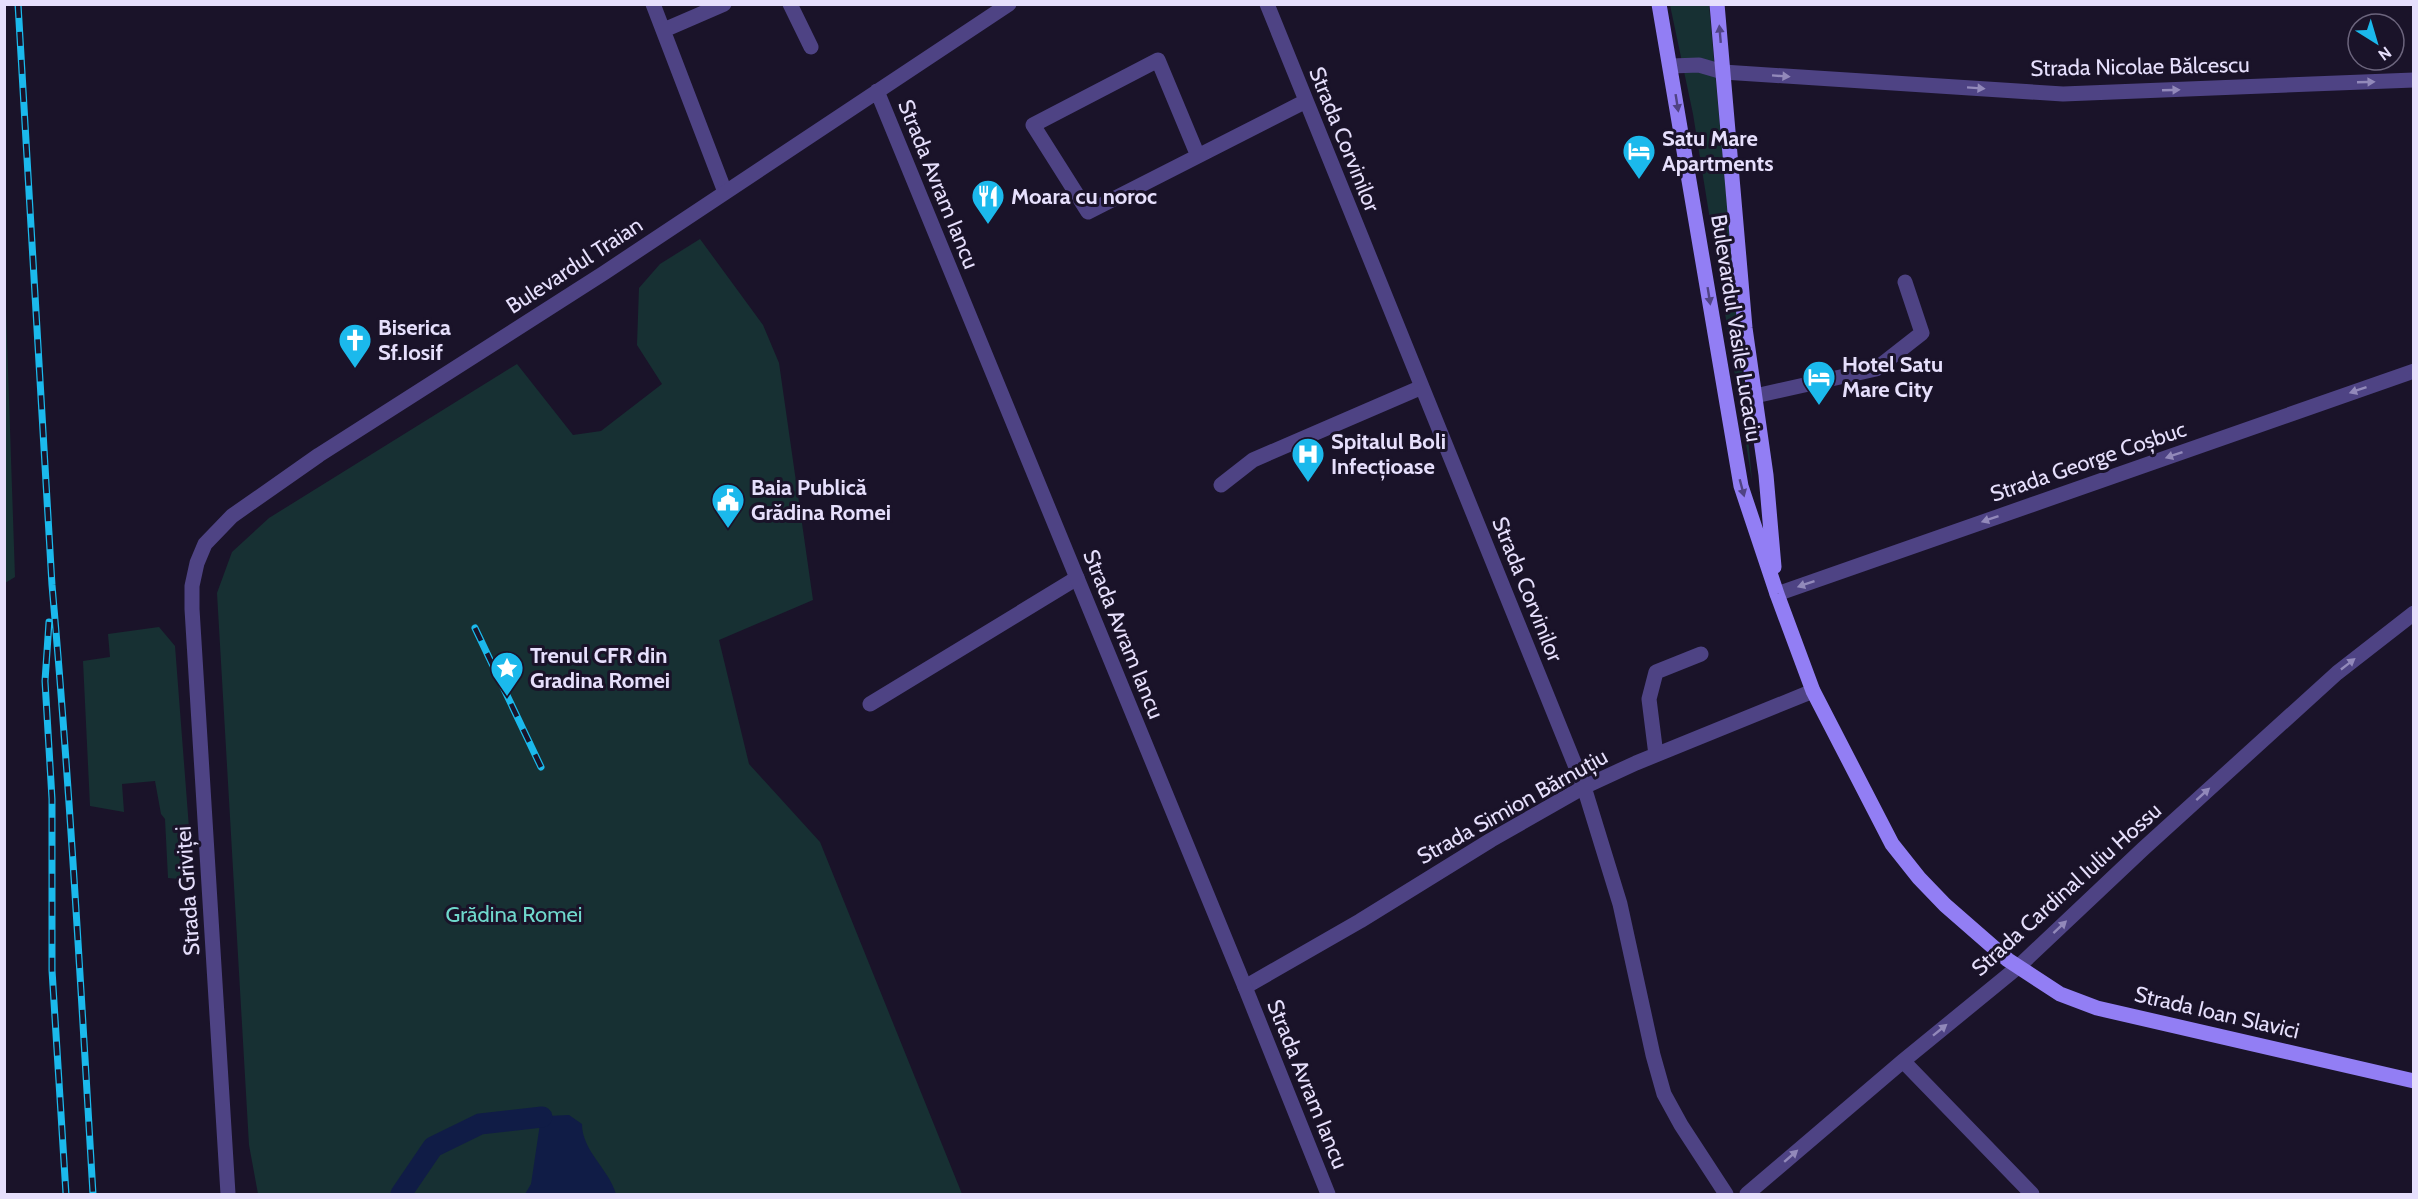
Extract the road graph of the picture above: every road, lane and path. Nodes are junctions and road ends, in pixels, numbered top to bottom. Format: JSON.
{"nodes":[{"id":1,"x":653,"y":4,"type":"edge"},
{"id":2,"x":724,"y":4,"type":"edge"},
{"id":3,"x":790,"y":4,"type":"edge"},
{"id":4,"x":1009,"y":4,"type":"edge"},
{"id":5,"x":1267,"y":4,"type":"edge"},
{"id":6,"x":1659,"y":4,"type":"edge"},
{"id":7,"x":1717,"y":4,"type":"edge"},
{"id":8,"x":664,"y":30,"type":"junction"},
{"id":9,"x":811,"y":47,"type":"dead end"},
{"id":10,"x":1671,"y":66,"type":"junction"},
{"id":11,"x":1723,"y":72,"type":"junction"},
{"id":12,"x":2414,"y":80,"type":"edge"},
{"id":13,"x":877,"y":91,"type":"junction"},
{"id":14,"x":1306,"y":101,"type":"junction"},
{"id":15,"x":1198,"y":156,"type":"junction"},
{"id":16,"x":725,"y":192,"type":"junction"},
{"id":17,"x":1905,"y":282,"type":"dead end"},
{"id":18,"x":2414,"y":371,"type":"edge"},
{"id":19,"x":1422,"y":387,"type":"junction"},
{"id":20,"x":1755,"y":396,"type":"junction"},
{"id":21,"x":1221,"y":485,"type":"dead end"},
{"id":22,"x":1077,"y":578,"type":"junction"},
{"id":23,"x":192,"y":586,"type":"joint"},
{"id":24,"x":1777,"y":594,"type":"junction"},
{"id":25,"x":2414,"y":613,"type":"edge"},
{"id":26,"x":1701,"y":654,"type":"dead end"},
{"id":27,"x":1814,"y":691,"type":"junction"},
{"id":28,"x":870,"y":704,"type":"dead end"},
{"id":29,"x":1656,"y":755,"type":"junction"},
{"id":30,"x":1584,"y":788,"type":"junction"},
{"id":31,"x":2018,"y":967,"type":"junction"},
{"id":32,"x":1245,"y":987,"type":"junction"},
{"id":33,"x":1903,"y":1061,"type":"junction"},
{"id":34,"x":2414,"y":1081,"type":"edge"},
{"id":35,"x":228,"y":1194,"type":"edge"},
{"id":36,"x":1328,"y":1194,"type":"edge"},
{"id":37,"x":1726,"y":1194,"type":"edge"},
{"id":38,"x":1747,"y":1194,"type":"edge"},
{"id":39,"x":2032,"y":1194,"type":"edge"}],
"edges":[{"from":1,"to":8,"type":"street"},
{"from":2,"to":8,"type":"street"},
{"from":3,"to":9,"type":"street"},
{"from":4,"to":13,"type":"street","name":"Bulevardul Traian"},
{"from":5,"to":14,"type":"street","name":"Strada Corvinilor"},
{"from":6,"to":10,"type":"main road","name":"Bulevardul Vasile Lucaciu"},
{"from":11,"to":7,"type":"main road","name":"Bulevardul Vasile Lucaciu","one_way":true},
{"from":8,"to":16,"type":"street"},
{"from":10,"to":11,"type":"street"},
{"from":10,"to":24,"type":"main road","name":"Bulevardul Vasile Lucaciu","one_way":true},
{"from":11,"to":12,"type":"street","name":"Strada Nicolae Bălcescu","one_way":true},
{"from":11,"to":20,"type":"main road","name":"Bulevardul Vasile Lucaciu"},
{"from":13,"to":16,"type":"street","name":"Bulevardul Traian"},
{"from":13,"to":22,"type":"street","name":"Strada Avram Iancu"},
{"from":14,"to":15,"type":"street"},
{"from":14,"to":19,"type":"street","name":"Strada Corvinilor"},
{"from":15,"to":15,"type":"street"},
{"from":16,"to":23,"type":"street","name":"Bulevardul Traian"},
{"from":17,"to":20,"type":"street"},
{"from":18,"to":24,"type":"street","name":"Strada George Coșbuc","one_way":true},
{"from":19,"to":21,"type":"street"},
{"from":19,"to":30,"type":"street","name":"Strada Corvinilor"},
{"from":20,"to":24,"type":"main road","name":"Bulevardul Vasile Lucaciu"},
{"from":22,"to":28,"type":"street"},
{"from":22,"to":32,"type":"street","name":"Strada Avram Iancu"},
{"from":23,"to":35,"type":"street","name":"Strada Griviței"},
{"from":24,"to":27,"type":"main road","name":"Bulevardul Vasile Lucaciu"},
{"from":31,"to":25,"type":"street","name":"Strada Cardinal Iuliu Hossu","one_way":true},
{"from":26,"to":29,"type":"street"},
{"from":27,"to":29,"type":"street","name":"Strada Simion Bărnuțiu"},
{"from":27,"to":31,"type":"main road","name":"Bulevardul Vasile Lucaciu"},
{"from":29,"to":30,"type":"street","name":"Strada Simion Bărnuțiu"},
{"from":30,"to":32,"type":"street","name":"Strada Simion Bărnuțiu"},
{"from":30,"to":37,"type":"street","name":"Strada Corvinilor"},
{"from":33,"to":31,"type":"street","name":"Strada Cardinal Iuliu Hossu","one_way":true},
{"from":31,"to":34,"type":"main road","name":"Strada Ioan Slavici"},
{"from":32,"to":36,"type":"street","name":"Strada Avram Iancu"},
{"from":38,"to":33,"type":"street","name":"Strada Cardinal Iuliu Hossu","one_way":true},
{"from":33,"to":39,"type":"street"}]}
